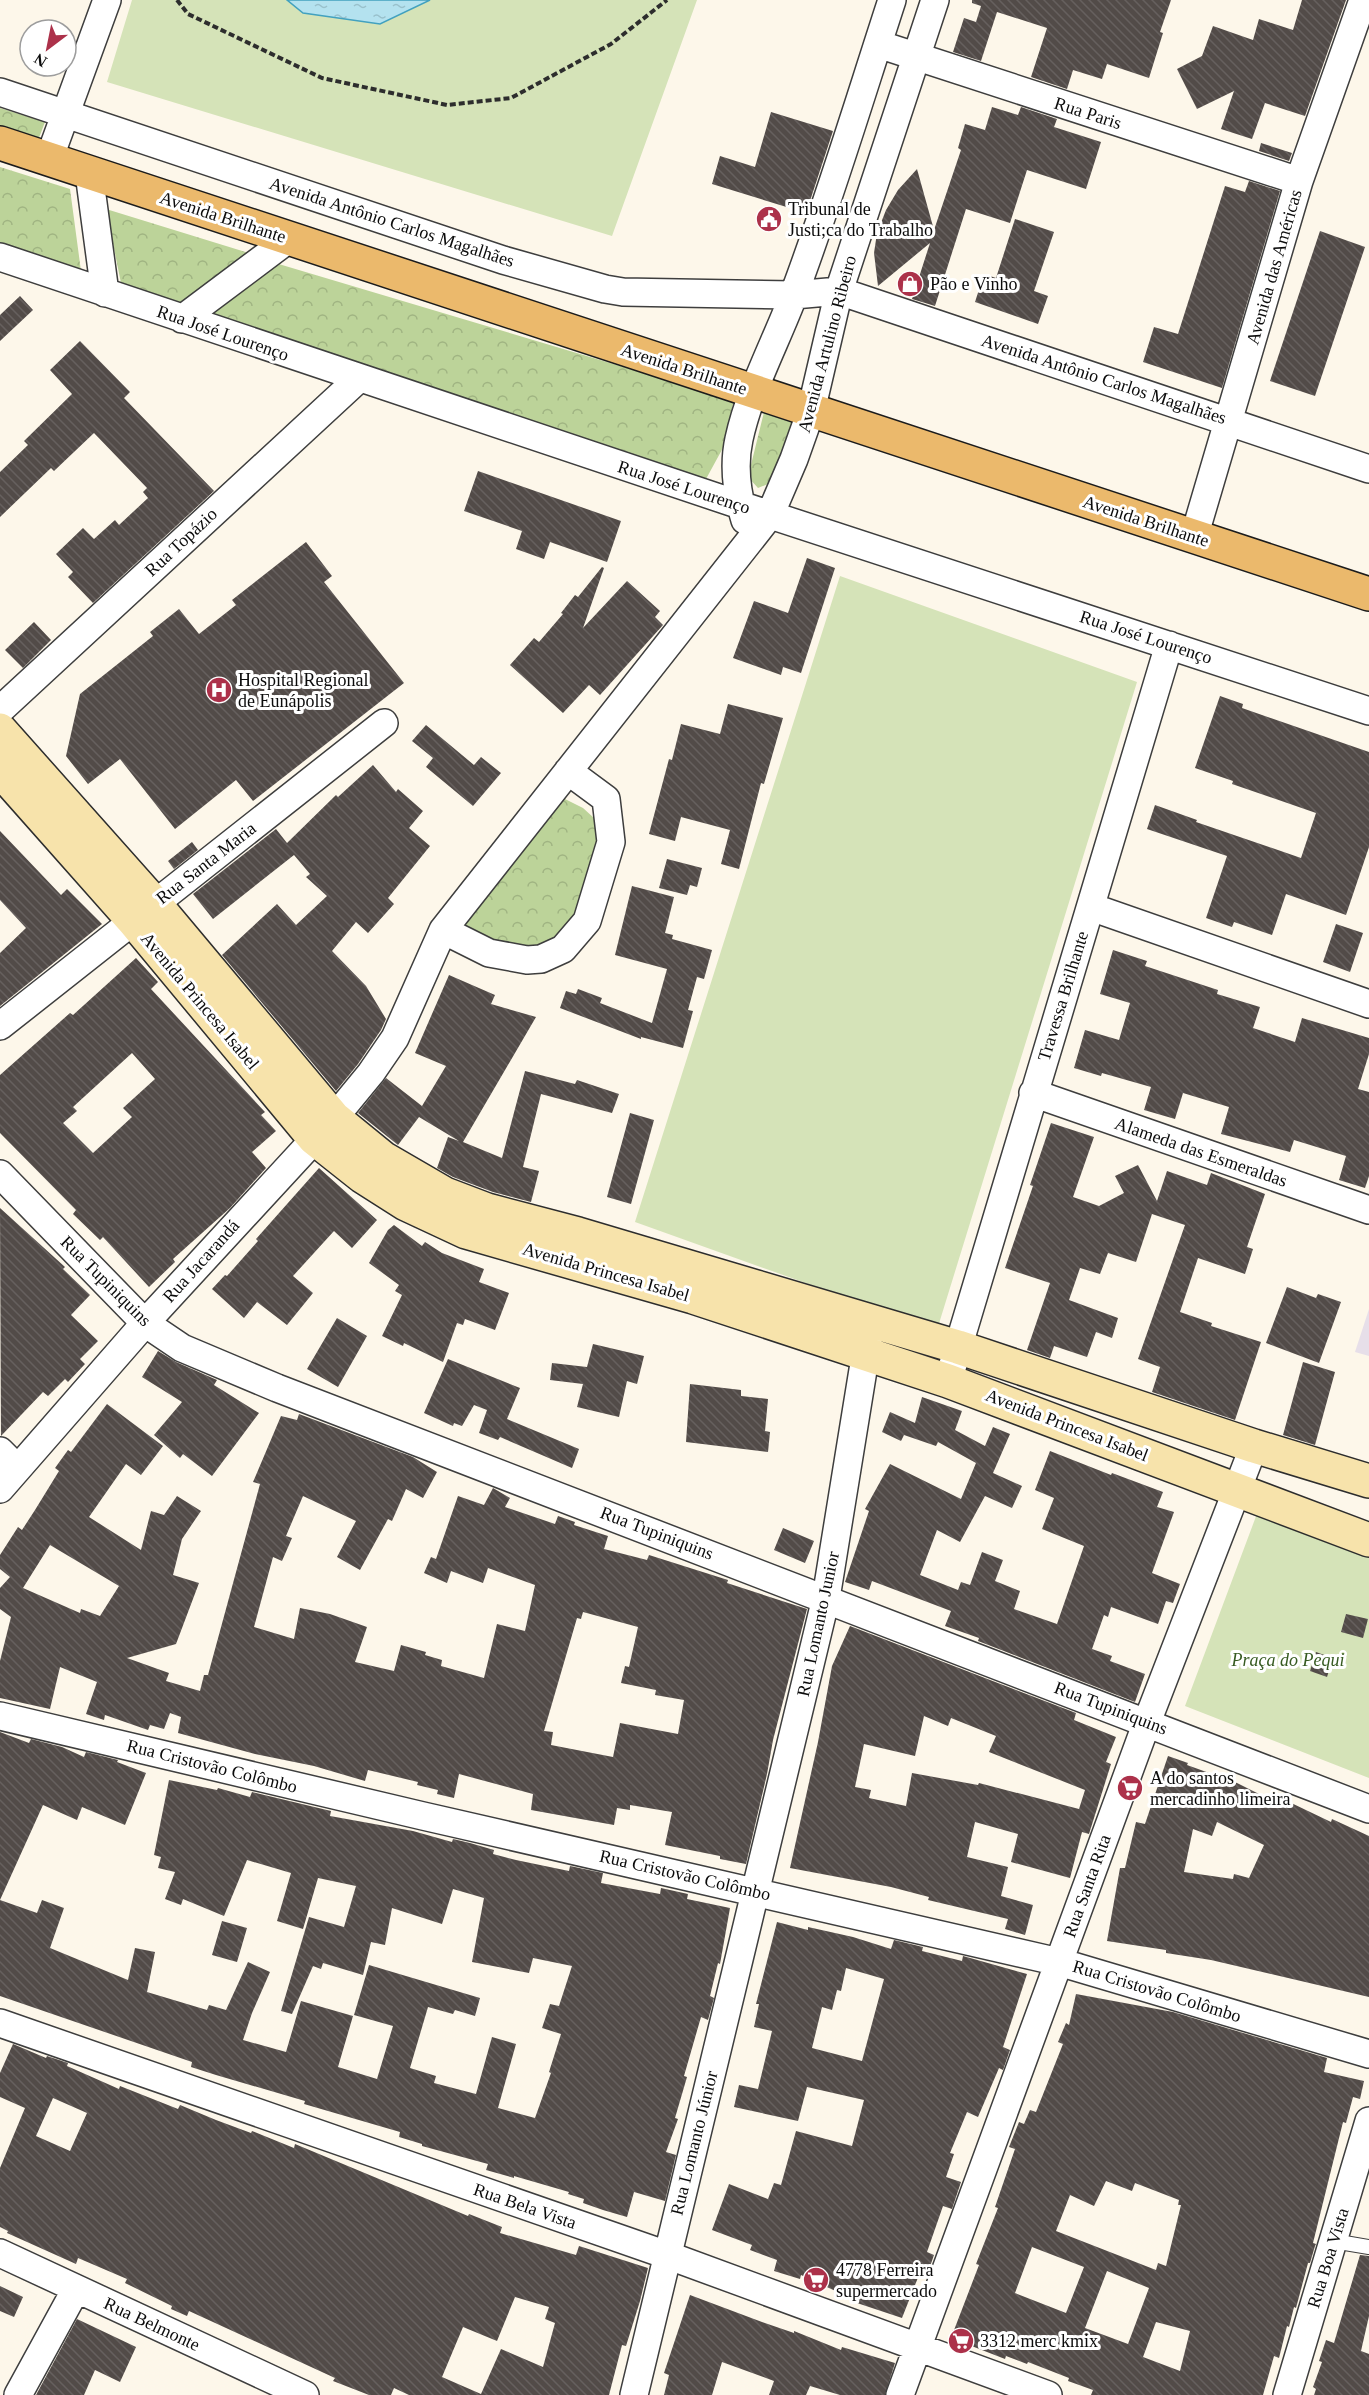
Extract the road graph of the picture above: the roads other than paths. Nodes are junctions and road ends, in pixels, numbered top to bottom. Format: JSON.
{"nodes":[{"id":1,"x":107,"y":0,"type":"edge"},
{"id":2,"x":892,"y":0,"type":"edge"},
{"id":3,"x":935,"y":0,"type":"edge"},
{"id":4,"x":1363,"y":0,"type":"edge"},
{"id":5,"x":878,"y":44,"type":"junction"},
{"id":6,"x":916,"y":57,"type":"junction"},
{"id":7,"x":0,"y":92,"type":"edge"},
{"id":8,"x":66,"y":114,"type":"junction"},
{"id":9,"x":0,"y":143,"type":"edge"},
{"id":10,"x":49,"y":159,"type":"junction"},
{"id":11,"x":89,"y":172,"type":"junction"},
{"id":12,"x":1299,"y":181,"type":"junction"},
{"id":13,"x":290,"y":238,"type":"junction"},
{"id":14,"x":0,"y":257,"type":"edge"},
{"id":15,"x":839,"y":291,"type":"junction"},
{"id":16,"x":105,"y":293,"type":"junction"},
{"id":17,"x":794,"y":295,"type":"junction"},
{"id":18,"x":182,"y":319,"type":"junction"},
{"id":19,"x":348,"y":375,"type":"junction"},
{"id":20,"x":754,"y":392,"type":"junction"},
{"id":21,"x":811,"y":411,"type":"junction"},
{"id":22,"x":1229,"y":421,"type":"junction"},
{"id":23,"x":1369,"y":469,"type":"edge"},
{"id":24,"x":740,"y":506,"type":"junction"},
{"id":25,"x":770,"y":515,"type":"junction"},
{"id":26,"x":1194,"y":537,"type":"junction"},
{"id":27,"x":751,"y":541,"type":"junction"},
{"id":28,"x":1369,"y":594,"type":"edge"},
{"id":29,"x":1169,"y":645,"type":"junction"},
{"id":30,"x":0,"y":710,"type":"edge"},
{"id":31,"x":1369,"y":711,"type":"edge"},
{"id":32,"x":384,"y":723,"type":"dead end"},
{"id":33,"x":0,"y":730,"type":"edge"},
{"id":34,"x":0,"y":770,"type":"edge"},
{"id":35,"x":568,"y":771,"type":"junction"},
{"id":36,"x":1091,"y":907,"type":"junction"},
{"id":37,"x":144,"y":912,"type":"junction"},
{"id":38,"x":443,"y":930,"type":"junction"},
{"id":39,"x":1369,"y":1004,"type":"edge"},
{"id":40,"x":0,"y":1026,"type":"edge"},
{"id":41,"x":1033,"y":1093,"type":"junction"},
{"id":42,"x":324,"y":1128,"type":"junction"},
{"id":43,"x":0,"y":1174,"type":"edge"},
{"id":44,"x":1369,"y":1210,"type":"edge"},
{"id":45,"x":871,"y":1322,"type":"junction"},
{"id":46,"x":145,"y":1323,"type":"junction"},
{"id":47,"x":958,"y":1347,"type":"junction"},
{"id":48,"x":865,"y":1353,"type":"junction"},
{"id":49,"x":948,"y":1381,"type":"junction"},
{"id":50,"x":1081,"y":1388,"type":"junction"},
{"id":51,"x":1070,"y":1425,"type":"junction"},
{"id":52,"x":1254,"y":1446,"type":"junction"},
{"id":53,"x":9,"y":1459,"type":"edge"},
{"id":54,"x":1369,"y":1481,"type":"edge"},
{"id":55,"x":0,"y":1489,"type":"edge"},
{"id":56,"x":1238,"y":1489,"type":"junction"},
{"id":57,"x":1369,"y":1540,"type":"edge"},
{"id":58,"x":826,"y":1598,"type":"junction"},
{"id":59,"x":0,"y":1716,"type":"edge"},
{"id":60,"x":1147,"y":1722,"type":"junction"},
{"id":61,"x":1369,"y":1809,"type":"edge"},
{"id":62,"x":755,"y":1891,"type":"junction"},
{"id":63,"x":1059,"y":1962,"type":"junction"},
{"id":64,"x":0,"y":2024,"type":"edge"},
{"id":65,"x":1368,"y":2051,"type":"edge"},
{"id":66,"x":1369,"y":2121,"type":"edge"},
{"id":67,"x":1333,"y":2241,"type":"junction"},
{"id":68,"x":1369,"y":2247,"type":"edge"},
{"id":69,"x":0,"y":2253,"type":"edge"},
{"id":70,"x":667,"y":2255,"type":"junction"},
{"id":71,"x":76,"y":2289,"type":"junction"},
{"id":72,"x":917,"y":2348,"type":"junction"},
{"id":73,"x":18,"y":2395,"type":"edge"},
{"id":74,"x":305,"y":2395,"type":"edge"},
{"id":75,"x":634,"y":2395,"type":"edge"},
{"id":76,"x":900,"y":2395,"type":"edge"},
{"id":77,"x":1048,"y":2395,"type":"edge"},
{"id":78,"x":1287,"y":2395,"type":"edge"}],
"edges":[{"from":1,"to":8,"type":"street"},
{"from":2,"to":5,"type":"street"},
{"from":3,"to":6,"type":"street","name":"Avenida Artulino Ribeiro"},
{"from":4,"to":12,"type":"street","name":"Avenida das Américas"},
{"from":5,"to":6,"type":"street","name":"Rua Paris"},
{"from":5,"to":17,"type":"street"},
{"from":6,"to":12,"type":"street","name":"Rua Paris"},
{"from":6,"to":15,"type":"street","name":"Avenida Artulino Ribeiro"},
{"from":7,"to":8,"type":"street","name":"Avenida Antônio Carlos Magalhães"},
{"from":8,"to":10,"type":"street"},
{"from":8,"to":17,"type":"street","name":"Avenida Antônio Carlos Magalhães"},
{"from":9,"to":10,"type":"main road","name":"Avenida Brilhante"},
{"from":10,"to":11,"type":"main road","name":"Avenida Brilhante"},
{"from":11,"to":13,"type":"main road","name":"Avenida Brilhante"},
{"from":11,"to":16,"type":"street"},
{"from":12,"to":22,"type":"street","name":"Avenida das Américas"},
{"from":13,"to":18,"type":"street"},
{"from":13,"to":20,"type":"main road","name":"Avenida Brilhante"},
{"from":14,"to":16,"type":"street","name":"Rua José Lourenço"},
{"from":15,"to":17,"type":"street","name":"Avenida Antônio Carlos Magalhães"},
{"from":15,"to":21,"type":"street","name":"Avenida Artulino Ribeiro"},
{"from":15,"to":22,"type":"street","name":"Avenida Antônio Carlos Magalhães"},
{"from":16,"to":18,"type":"street","name":"Rua José Lourenço"},
{"from":17,"to":20,"type":"street"},
{"from":18,"to":19,"type":"street","name":"Rua José Lourenço"},
{"from":19,"to":24,"type":"street","name":"Rua José Lourenço"},
{"from":19,"to":30,"type":"street","name":"Rua Topázio"},
{"from":20,"to":21,"type":"main road","name":"Avenida Brilhante"},
{"from":20,"to":24,"type":"street"},
{"from":21,"to":25,"type":"street","name":"Avenida Artulino Ribeiro"},
{"from":21,"to":26,"type":"main road","name":"Avenida Brilhante"},
{"from":22,"to":23,"type":"street","name":"Avenida Antônio Carlos Magalhães"},
{"from":22,"to":26,"type":"street","name":"Avenida das Américas"},
{"from":24,"to":25,"type":"street","name":"Rua José Lourenço"},
{"from":24,"to":27,"type":"street"},
{"from":25,"to":27,"type":"street","name":"Avenida Artulino Ribeiro"},
{"from":25,"to":29,"type":"street","name":"Rua José Lourenço"},
{"from":26,"to":28,"type":"main road","name":"Avenida Brilhante"},
{"from":27,"to":35,"type":"street","name":"Avenida Artulino Ribeiro"},
{"from":29,"to":31,"type":"street","name":"Rua José Lourenço"},
{"from":29,"to":36,"type":"street","name":"Travessa Brilhante"},
{"from":32,"to":37,"type":"street","name":"Rua Santa Maria"},
{"from":33,"to":37,"type":"main road","name":"Avenida Princesa Isabel"},
{"from":34,"to":37,"type":"main road","name":"Avenida Princesa Isabel"},
{"from":35,"to":38,"type":"street","name":"Rua Jacarandá"},
{"from":35,"to":38,"type":"street"},
{"from":36,"to":39,"type":"street"},
{"from":36,"to":41,"type":"street","name":"Travessa Brilhante"},
{"from":37,"to":40,"type":"street","name":"Rua Santa Maria"},
{"from":37,"to":42,"type":"main road","name":"Avenida Princesa Isabel"},
{"from":38,"to":42,"type":"street","name":"Rua Jacarandá"},
{"from":41,"to":44,"type":"street","name":"Alameda das Esmeraldas"},
{"from":41,"to":47,"type":"street","name":"Travessa Brilhante"},
{"from":42,"to":45,"type":"main road","name":"Avenida Princesa Isabel"},
{"from":42,"to":46,"type":"street","name":"Rua Jacarandá"},
{"from":42,"to":48,"type":"main road","name":"Avenida Princesa Isabel"},
{"from":43,"to":46,"type":"street","name":"Rua Tupiniquins"},
{"from":45,"to":47,"type":"main road","name":"Avenida Princesa Isabel"},
{"from":45,"to":48,"type":"street","name":"Rua Lomanto Junior"},
{"from":46,"to":53,"type":"street","name":"Rua Jacarandá"},
{"from":46,"to":58,"type":"street","name":"Rua Tupiniquins"},
{"from":47,"to":49,"type":"street","name":"Travessa Brilhante"},
{"from":47,"to":50,"type":"main road","name":"Avenida Princesa Isabel"},
{"from":48,"to":49,"type":"main road","name":"Avenida Princesa Isabel"},
{"from":48,"to":58,"type":"street","name":"Rua Lomanto Junior"},
{"from":49,"to":51,"type":"main road","name":"Avenida Princesa Isabel"},
{"from":50,"to":51,"type":"main road"},
{"from":50,"to":52,"type":"main road","name":"Avenida Princesa Isabel"},
{"from":51,"to":56,"type":"main road","name":"Avenida Princesa Isabel"},
{"from":52,"to":54,"type":"main road","name":"Avenida Princesa Isabel"},
{"from":52,"to":56,"type":"street","name":"Rua Santa Rita"},
{"from":53,"to":55,"type":"street","name":"Rua Jacarandá"},
{"from":56,"to":57,"type":"main road","name":"Avenida Princesa Isabel"},
{"from":56,"to":60,"type":"street","name":"Rua Santa Rita"},
{"from":58,"to":60,"type":"street","name":"Rua Tupiniquins"},
{"from":58,"to":62,"type":"street","name":"Rua Lomanto Junior"},
{"from":59,"to":62,"type":"street","name":"Rua Cristovão Colômbo"},
{"from":60,"to":61,"type":"street","name":"Rua Tupiniquins"},
{"from":60,"to":63,"type":"street","name":"Rua Santa Rita"},
{"from":62,"to":63,"type":"street","name":"Rua Cristovão Colômbo"},
{"from":62,"to":70,"type":"street","name":"Rua Lomanto Júnior"},
{"from":63,"to":65,"type":"street","name":"Rua Cristovão Colômbo"},
{"from":63,"to":72,"type":"street","name":"Rua Santa Rita"},
{"from":64,"to":70,"type":"street","name":"Rua Bela Vista"},
{"from":66,"to":67,"type":"street","name":"Rua Boa Vista"},
{"from":67,"to":68,"type":"lane"},
{"from":67,"to":78,"type":"street","name":"Rua Boa Vista"},
{"from":69,"to":71,"type":"street","name":"Rua Belmonte"},
{"from":70,"to":72,"type":"street","name":"Rua Bela Vista"},
{"from":70,"to":75,"type":"street","name":"Rua Lomanto Júnior"},
{"from":71,"to":73,"type":"street"},
{"from":71,"to":74,"type":"street","name":"Rua Belmonte"},
{"from":72,"to":76,"type":"street","name":"Rua Santa Rita"},
{"from":72,"to":77,"type":"street","name":"Rua Bela Vista"}]}
